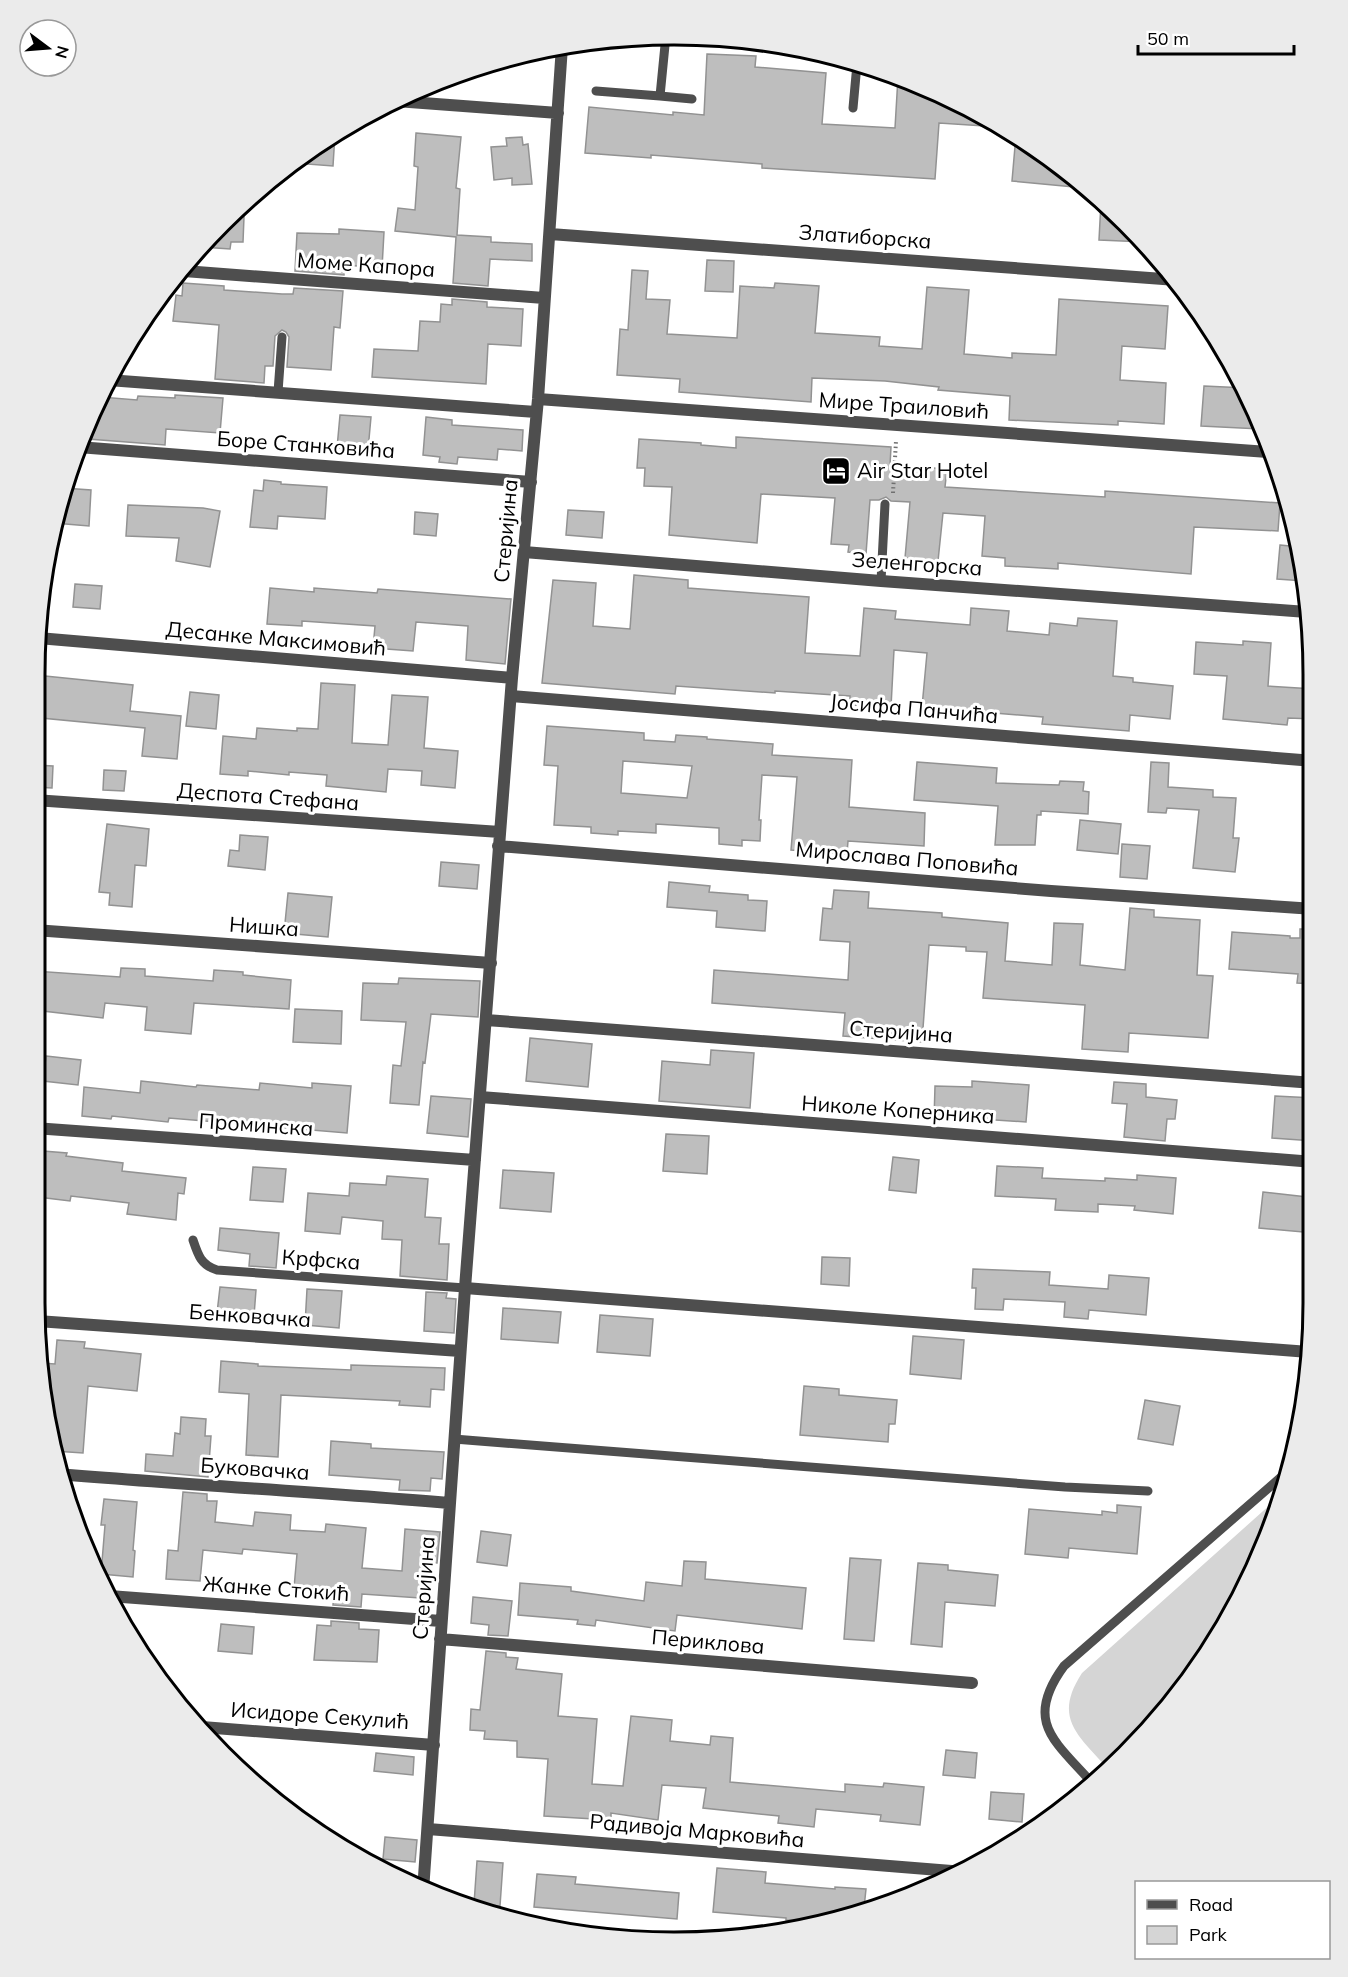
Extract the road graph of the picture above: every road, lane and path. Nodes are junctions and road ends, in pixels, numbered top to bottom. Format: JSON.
{"nodes":[{"id":1,"x":665,"y":45,"type":"edge"},
{"id":2,"x":561,"y":55,"type":"edge"},
{"id":3,"x":856,"y":72,"type":"edge"},
{"id":4,"x":596,"y":91,"type":"dead end"},
{"id":5,"x":660,"y":96,"type":"junction"},
{"id":6,"x":692,"y":99,"type":"dead end"},
{"id":7,"x":413,"y":102,"type":"edge"},
{"id":8,"x":854,"y":108,"type":"dead end"},
{"id":9,"x":558,"y":113,"type":"junction"},
{"id":10,"x":550,"y":234,"type":"junction"},
{"id":11,"x":191,"y":272,"type":"edge"},
{"id":12,"x":1163,"y":279,"type":"edge"},
{"id":13,"x":544,"y":298,"type":"junction"},
{"id":14,"x":282,"y":337,"type":"dead end"},
{"id":15,"x":117,"y":382,"type":"edge"},
{"id":16,"x":278,"y":392,"type":"junction"},
{"id":17,"x":538,"y":399,"type":"junction"},
{"id":18,"x":536,"y":412,"type":"junction"},
{"id":19,"x":897,"y":425,"type":"junction"},
{"id":20,"x":87,"y":448,"type":"edge"},
{"id":21,"x":1262,"y":452,"type":"edge"},
{"id":22,"x":531,"y":482,"type":"junction"},
{"id":23,"x":885,"y":504,"type":"joint"},
{"id":24,"x":524,"y":552,"type":"junction"},
{"id":25,"x":881,"y":581,"type":"junction"},
{"id":26,"x":1300,"y":611,"type":"edge"},
{"id":27,"x":46,"y":639,"type":"edge"},
{"id":28,"x":512,"y":678,"type":"junction"},
{"id":29,"x":511,"y":696,"type":"junction"},
{"id":30,"x":1303,"y":760,"type":"edge"},
{"id":31,"x":45,"y":801,"type":"edge"},
{"id":32,"x":500,"y":832,"type":"junction"},
{"id":33,"x":498,"y":846,"type":"junction"},
{"id":34,"x":1303,"y":908,"type":"edge"},
{"id":35,"x":45,"y":931,"type":"edge"},
{"id":36,"x":491,"y":963,"type":"junction"},
{"id":37,"x":486,"y":1020,"type":"junction"},
{"id":38,"x":1303,"y":1082,"type":"edge"},
{"id":39,"x":480,"y":1097,"type":"junction"},
{"id":40,"x":45,"y":1129,"type":"edge"},
{"id":41,"x":475,"y":1160,"type":"junction"},
{"id":42,"x":1303,"y":1161,"type":"edge"},
{"id":43,"x":193,"y":1240,"type":"dead end"},
{"id":44,"x":465,"y":1288,"type":"junction"},
{"id":45,"x":45,"y":1322,"type":"edge"},
{"id":46,"x":460,"y":1351,"type":"junction"},
{"id":47,"x":1301,"y":1351,"type":"edge"},
{"id":48,"x":454,"y":1439,"type":"junction"},
{"id":49,"x":69,"y":1475,"type":"edge"},
{"id":50,"x":1278,"y":1480,"type":"edge"},
{"id":51,"x":1148,"y":1491,"type":"dead end"},
{"id":52,"x":449,"y":1503,"type":"junction"},
{"id":53,"x":118,"y":1597,"type":"edge"},
{"id":54,"x":441,"y":1622,"type":"junction"},
{"id":55,"x":440,"y":1639,"type":"junction"},
{"id":56,"x":972,"y":1683,"type":"dead end"},
{"id":57,"x":210,"y":1728,"type":"edge"},
{"id":58,"x":434,"y":1745,"type":"junction"},
{"id":59,"x":1087,"y":1778,"type":"edge"},
{"id":60,"x":428,"y":1829,"type":"junction"},
{"id":61,"x":945,"y":1870,"type":"edge"},
{"id":62,"x":424,"y":1880,"type":"edge"}],
"edges":[{"from":1,"to":5,"type":"lane"},
{"from":2,"to":9,"type":"street","name":"Стеријина"},
{"from":3,"to":8,"type":"lane"},
{"from":4,"to":5,"type":"lane"},
{"from":5,"to":6,"type":"lane"},
{"from":7,"to":9,"type":"street"},
{"from":9,"to":10,"type":"street","name":"Стеријина"},
{"from":10,"to":12,"type":"street","name":"Златиборска"},
{"from":10,"to":13,"type":"street","name":"Стеријина"},
{"from":11,"to":13,"type":"street","name":"Моме Капора"},
{"from":13,"to":17,"type":"street","name":"Стеријина"},
{"from":14,"to":16,"type":"lane"},
{"from":15,"to":16,"type":"street"},
{"from":16,"to":18,"type":"street"},
{"from":17,"to":18,"type":"street","name":"Стеријина"},
{"from":17,"to":19,"type":"street","name":"Мире Траиловић"},
{"from":18,"to":22,"type":"street","name":"Стеријина"},
{"from":19,"to":21,"type":"street","name":"Мире Траиловић"},
{"from":19,"to":23,"type":"path"},
{"from":20,"to":22,"type":"street","name":"Боре Станковића"},
{"from":22,"to":24,"type":"street","name":"Стеријина"},
{"from":23,"to":25,"type":"lane"},
{"from":24,"to":25,"type":"street","name":"Зеленгорска"},
{"from":24,"to":28,"type":"street","name":"Стеријина"},
{"from":25,"to":26,"type":"street","name":"Зеленгорска"},
{"from":27,"to":28,"type":"street","name":"Десанке Максимовић"},
{"from":28,"to":29,"type":"street","name":"Стеријина"},
{"from":29,"to":30,"type":"street","name":"Јосифа Панчића"},
{"from":29,"to":32,"type":"street","name":"Стеријина"},
{"from":31,"to":32,"type":"street","name":"Деспота Стефана"},
{"from":32,"to":33,"type":"street","name":"Стеријина"},
{"from":33,"to":34,"type":"street","name":"Мирослава Поповића"},
{"from":33,"to":36,"type":"street","name":"Стеријина"},
{"from":35,"to":36,"type":"street","name":"Нишка"},
{"from":36,"to":37,"type":"street","name":"Стеријина"},
{"from":37,"to":38,"type":"street","name":"Стеријина"},
{"from":37,"to":39,"type":"street","name":"Стеријина"},
{"from":39,"to":41,"type":"street","name":"Стеријина"},
{"from":39,"to":42,"type":"street","name":"Николе Коперника"},
{"from":40,"to":41,"type":"street","name":"Проминска"},
{"from":41,"to":44,"type":"street","name":"Стеријина"},
{"from":43,"to":44,"type":"lane","name":"Крфска"},
{"from":44,"to":46,"type":"street","name":"Стеријина"},
{"from":44,"to":47,"type":"street"},
{"from":45,"to":46,"type":"street","name":"Бенковачка"},
{"from":46,"to":48,"type":"street","name":"Стеријина"},
{"from":48,"to":51,"type":"lane"},
{"from":48,"to":52,"type":"street","name":"Стеријина"},
{"from":49,"to":52,"type":"street","name":"Буковачка"},
{"from":50,"to":59,"type":"lane"},
{"from":52,"to":54,"type":"street","name":"Стеријина"},
{"from":53,"to":54,"type":"street","name":"Жанке Стокић"},
{"from":54,"to":55,"type":"street","name":"Стеријина"},
{"from":55,"to":56,"type":"street","name":"Периклова"},
{"from":55,"to":58,"type":"street","name":"Стеријина"},
{"from":57,"to":58,"type":"street","name":"Исидоре Секулић"},
{"from":58,"to":60,"type":"street","name":"Стеријина"},
{"from":60,"to":61,"type":"street","name":"Радивоја Марковића"},
{"from":60,"to":62,"type":"street","name":"Стеријина"}]}
